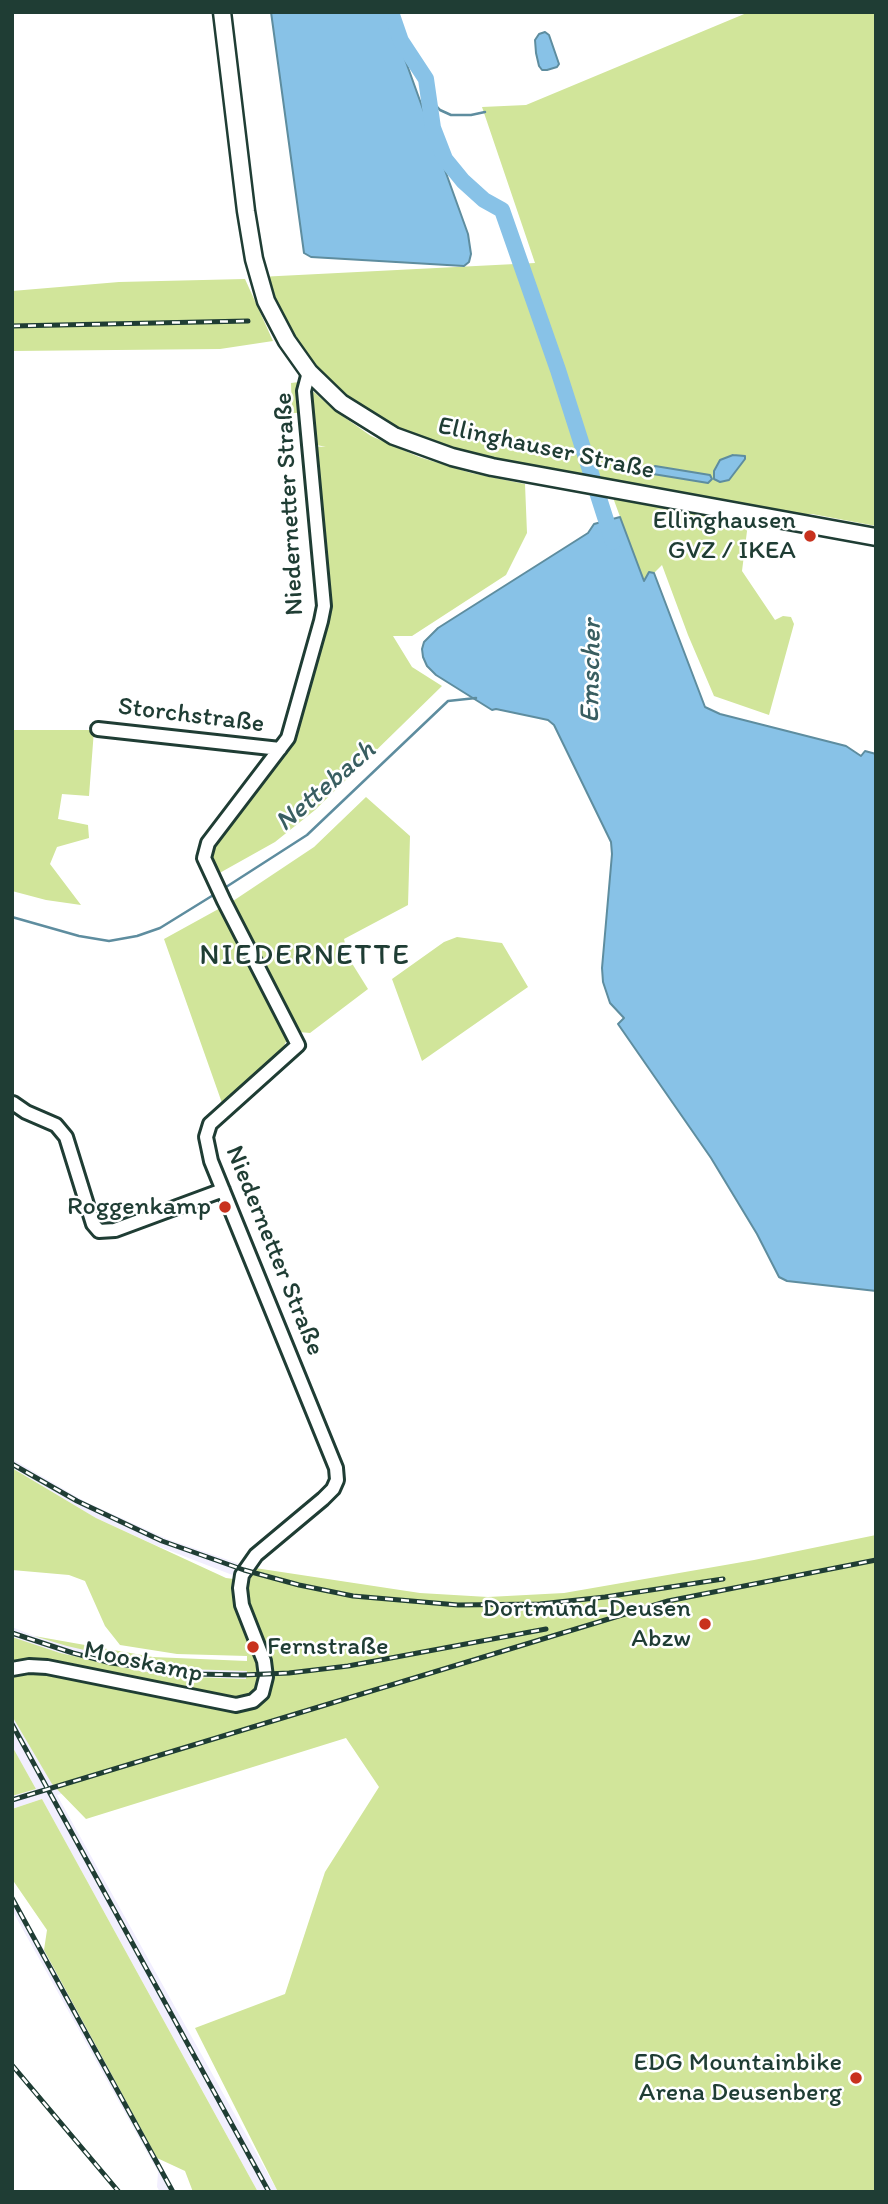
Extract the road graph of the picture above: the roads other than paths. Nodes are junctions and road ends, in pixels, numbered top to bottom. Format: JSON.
{"nodes":[{"id":1,"x":222,"y":12,"type":"edge"},
{"id":2,"x":309,"y":372,"type":"junction"},
{"id":3,"x":876,"y":537,"type":"edge"},
{"id":4,"x":98,"y":729,"type":"dead end"},
{"id":5,"x":279,"y":749,"type":"junction"},
{"id":6,"x":13,"y":1103,"type":"edge"},
{"id":7,"x":223,"y":1190,"type":"junction"},
{"id":8,"x":12,"y":1669,"type":"edge"},
{"id":9,"x":262,"y":1693,"type":"joint"}],
"edges":[{"from":1,"to":2,"type":"main road","name":"Ellinghauser Straße"},
{"from":2,"to":3,"type":"main road","name":"Ellinghauser Straße"},
{"from":2,"to":5,"type":"street","name":"Niedernetter Straße"},
{"from":4,"to":5,"type":"street","name":"Storchstraße"},
{"from":5,"to":7,"type":"street","name":"Niedernetter Straße"},
{"from":6,"to":7,"type":"street"},
{"from":7,"to":9,"type":"street","name":"Niedernetter Straße"},
{"from":8,"to":9,"type":"street","name":"Mooskamp"}]}
